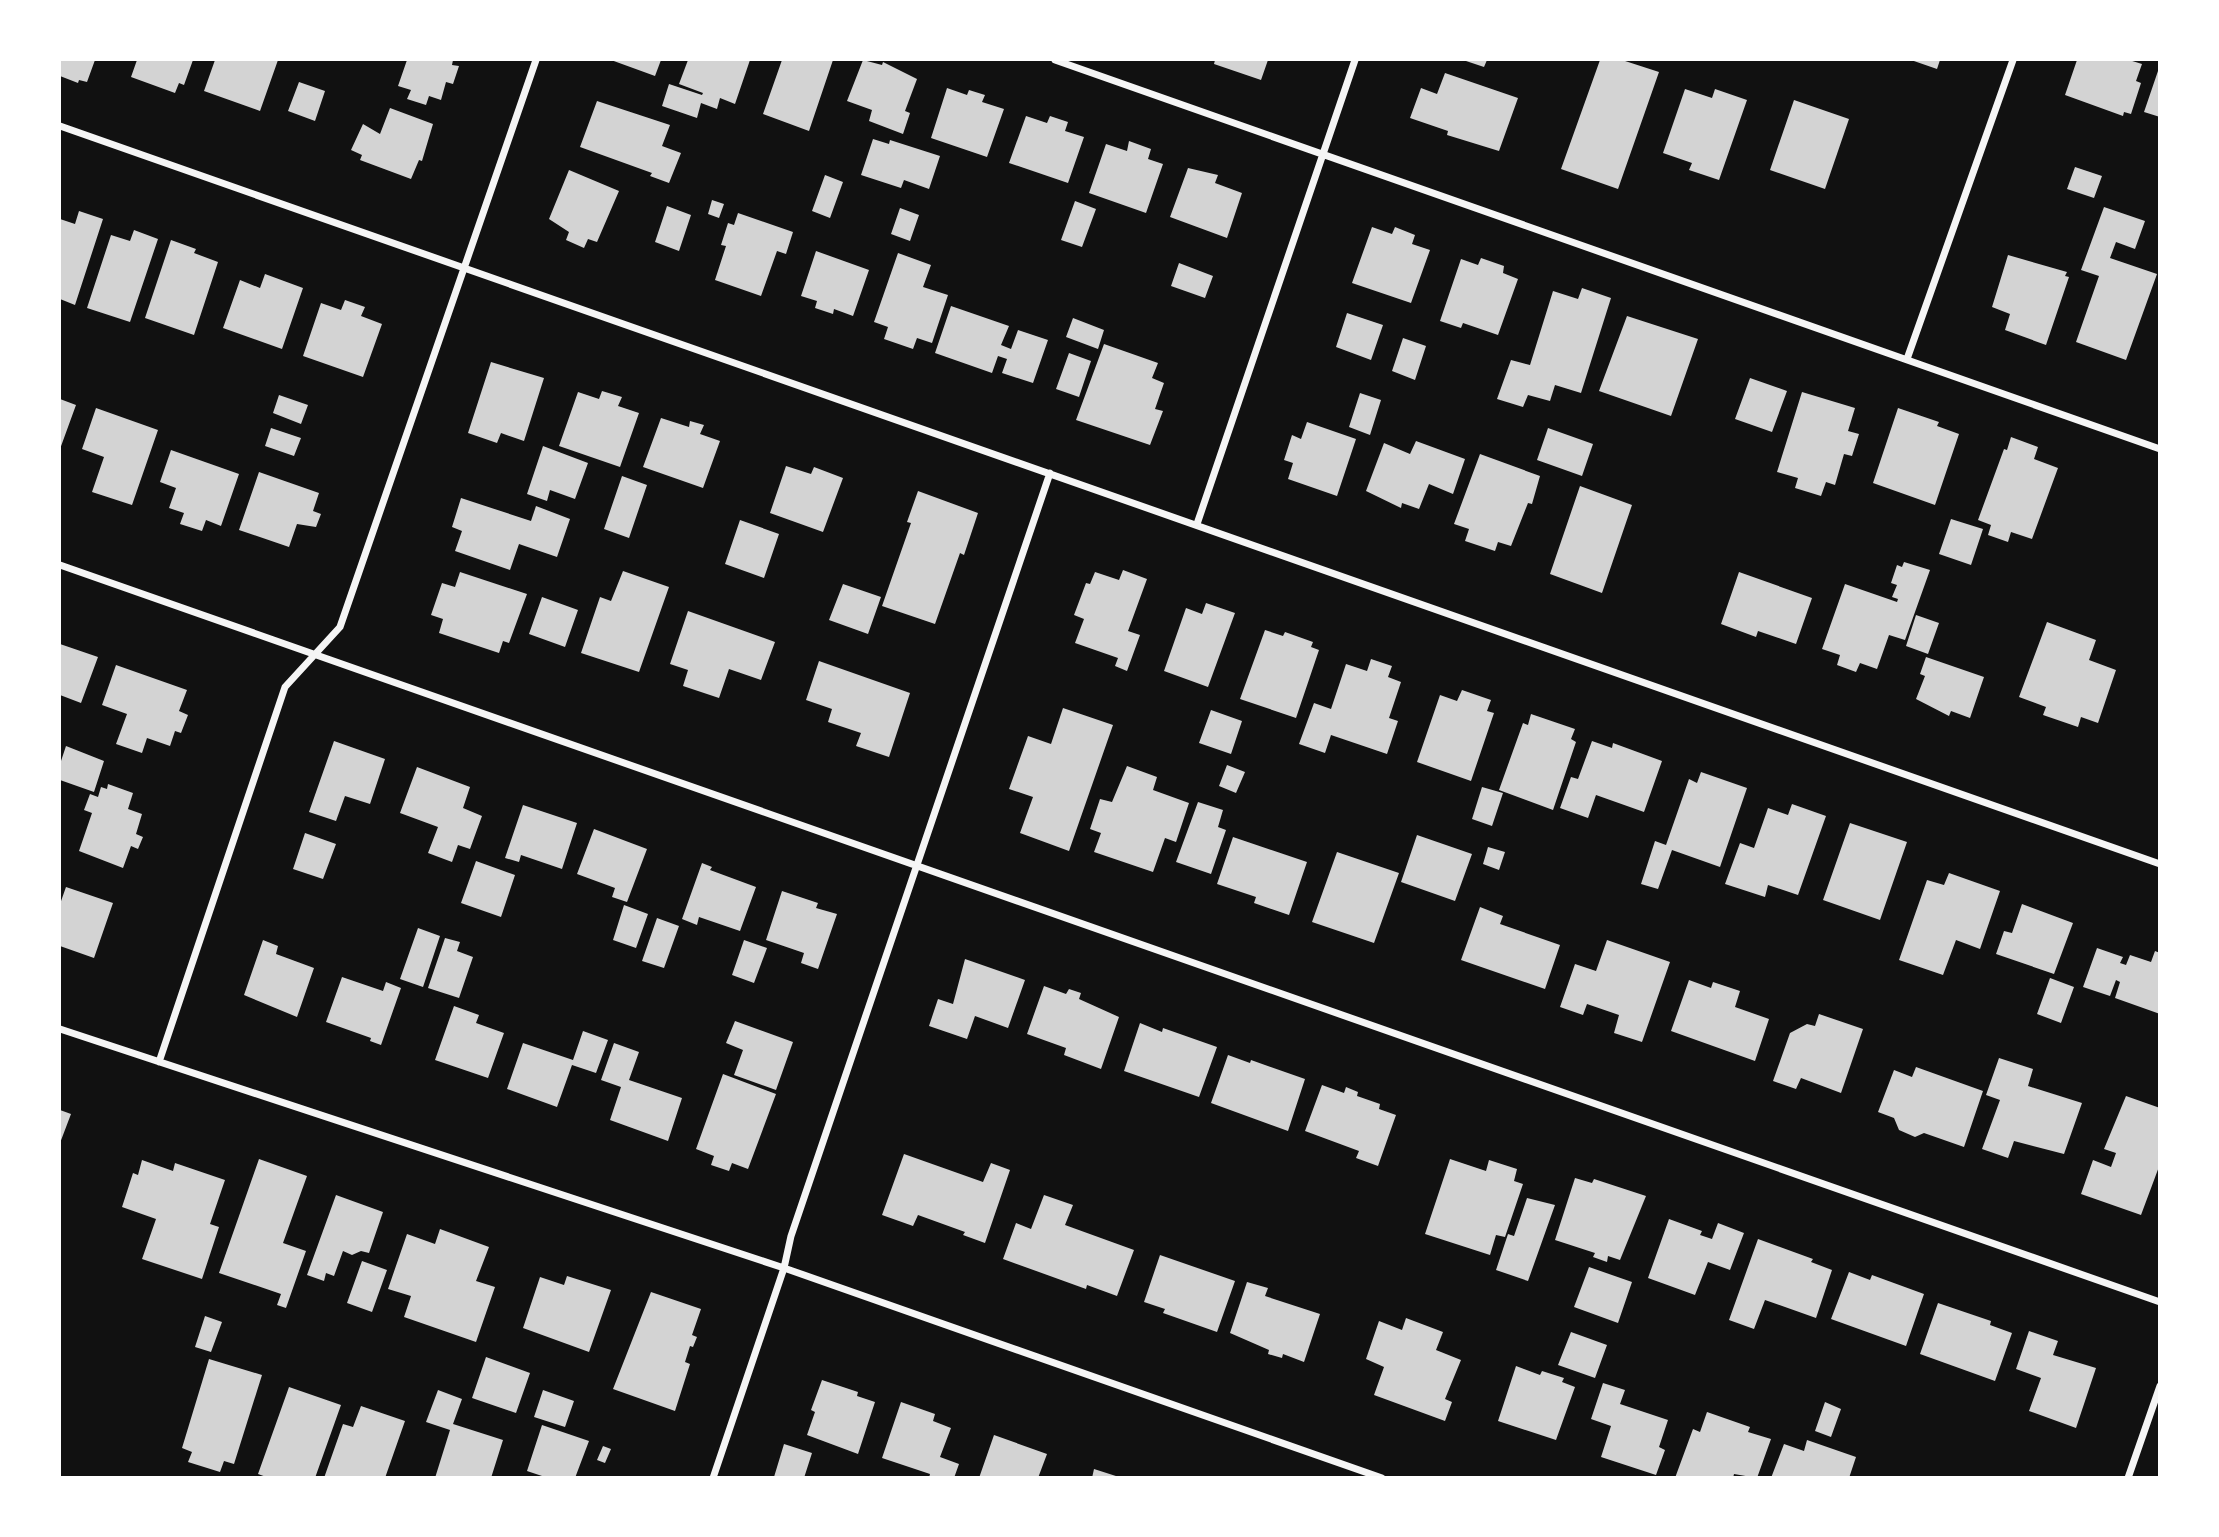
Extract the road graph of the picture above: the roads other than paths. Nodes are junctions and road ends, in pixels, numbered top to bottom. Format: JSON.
{"nodes":[{"id":1,"x":536,"y":60,"type":"edge"},
{"id":2,"x":1055,"y":60,"type":"edge"},
{"id":3,"x":1355,"y":60,"type":"edge"},
{"id":4,"x":2013,"y":60,"type":"edge"},
{"id":5,"x":60,"y":126,"type":"edge"},
{"id":6,"x":1323,"y":154,"type":"junction"},
{"id":7,"x":464,"y":269,"type":"junction"},
{"id":8,"x":1908,"y":359,"type":"junction"},
{"id":9,"x":2160,"y":449,"type":"edge"},
{"id":10,"x":1050,"y":472,"type":"junction"},
{"id":11,"x":1197,"y":524,"type":"junction"},
{"id":12,"x":60,"y":565,"type":"edge"},
{"id":13,"x":315,"y":654,"type":"junction"},
{"id":14,"x":2160,"y":864,"type":"edge"},
{"id":15,"x":918,"y":867,"type":"junction"},
{"id":16,"x":60,"y":1029,"type":"edge"},
{"id":17,"x":159,"y":1062,"type":"junction"},
{"id":18,"x":784,"y":1268,"type":"junction"},
{"id":19,"x":2160,"y":1302,"type":"edge"},
{"id":20,"x":2160,"y":1385,"type":"edge"},
{"id":21,"x":713,"y":1478,"type":"edge"},
{"id":22,"x":1382,"y":1478,"type":"edge"},
{"id":23,"x":2128,"y":1478,"type":"edge"}],
"edges":[{"from":1,"to":7,"type":"street"},
{"from":2,"to":6,"type":"street"},
{"from":3,"to":6,"type":"street"},
{"from":4,"to":8,"type":"street"},
{"from":5,"to":7,"type":"street"},
{"from":6,"to":8,"type":"street"},
{"from":6,"to":11,"type":"street"},
{"from":7,"to":10,"type":"street"},
{"from":7,"to":13,"type":"street"},
{"from":8,"to":9,"type":"street"},
{"from":10,"to":11,"type":"street"},
{"from":10,"to":15,"type":"street"},
{"from":11,"to":14,"type":"street"},
{"from":12,"to":13,"type":"street"},
{"from":13,"to":15,"type":"street"},
{"from":13,"to":17,"type":"street"},
{"from":15,"to":18,"type":"street"},
{"from":15,"to":19,"type":"street"},
{"from":16,"to":17,"type":"street"},
{"from":17,"to":18,"type":"street"},
{"from":18,"to":21,"type":"street"},
{"from":18,"to":22,"type":"street"},
{"from":20,"to":23,"type":"street"}]}
